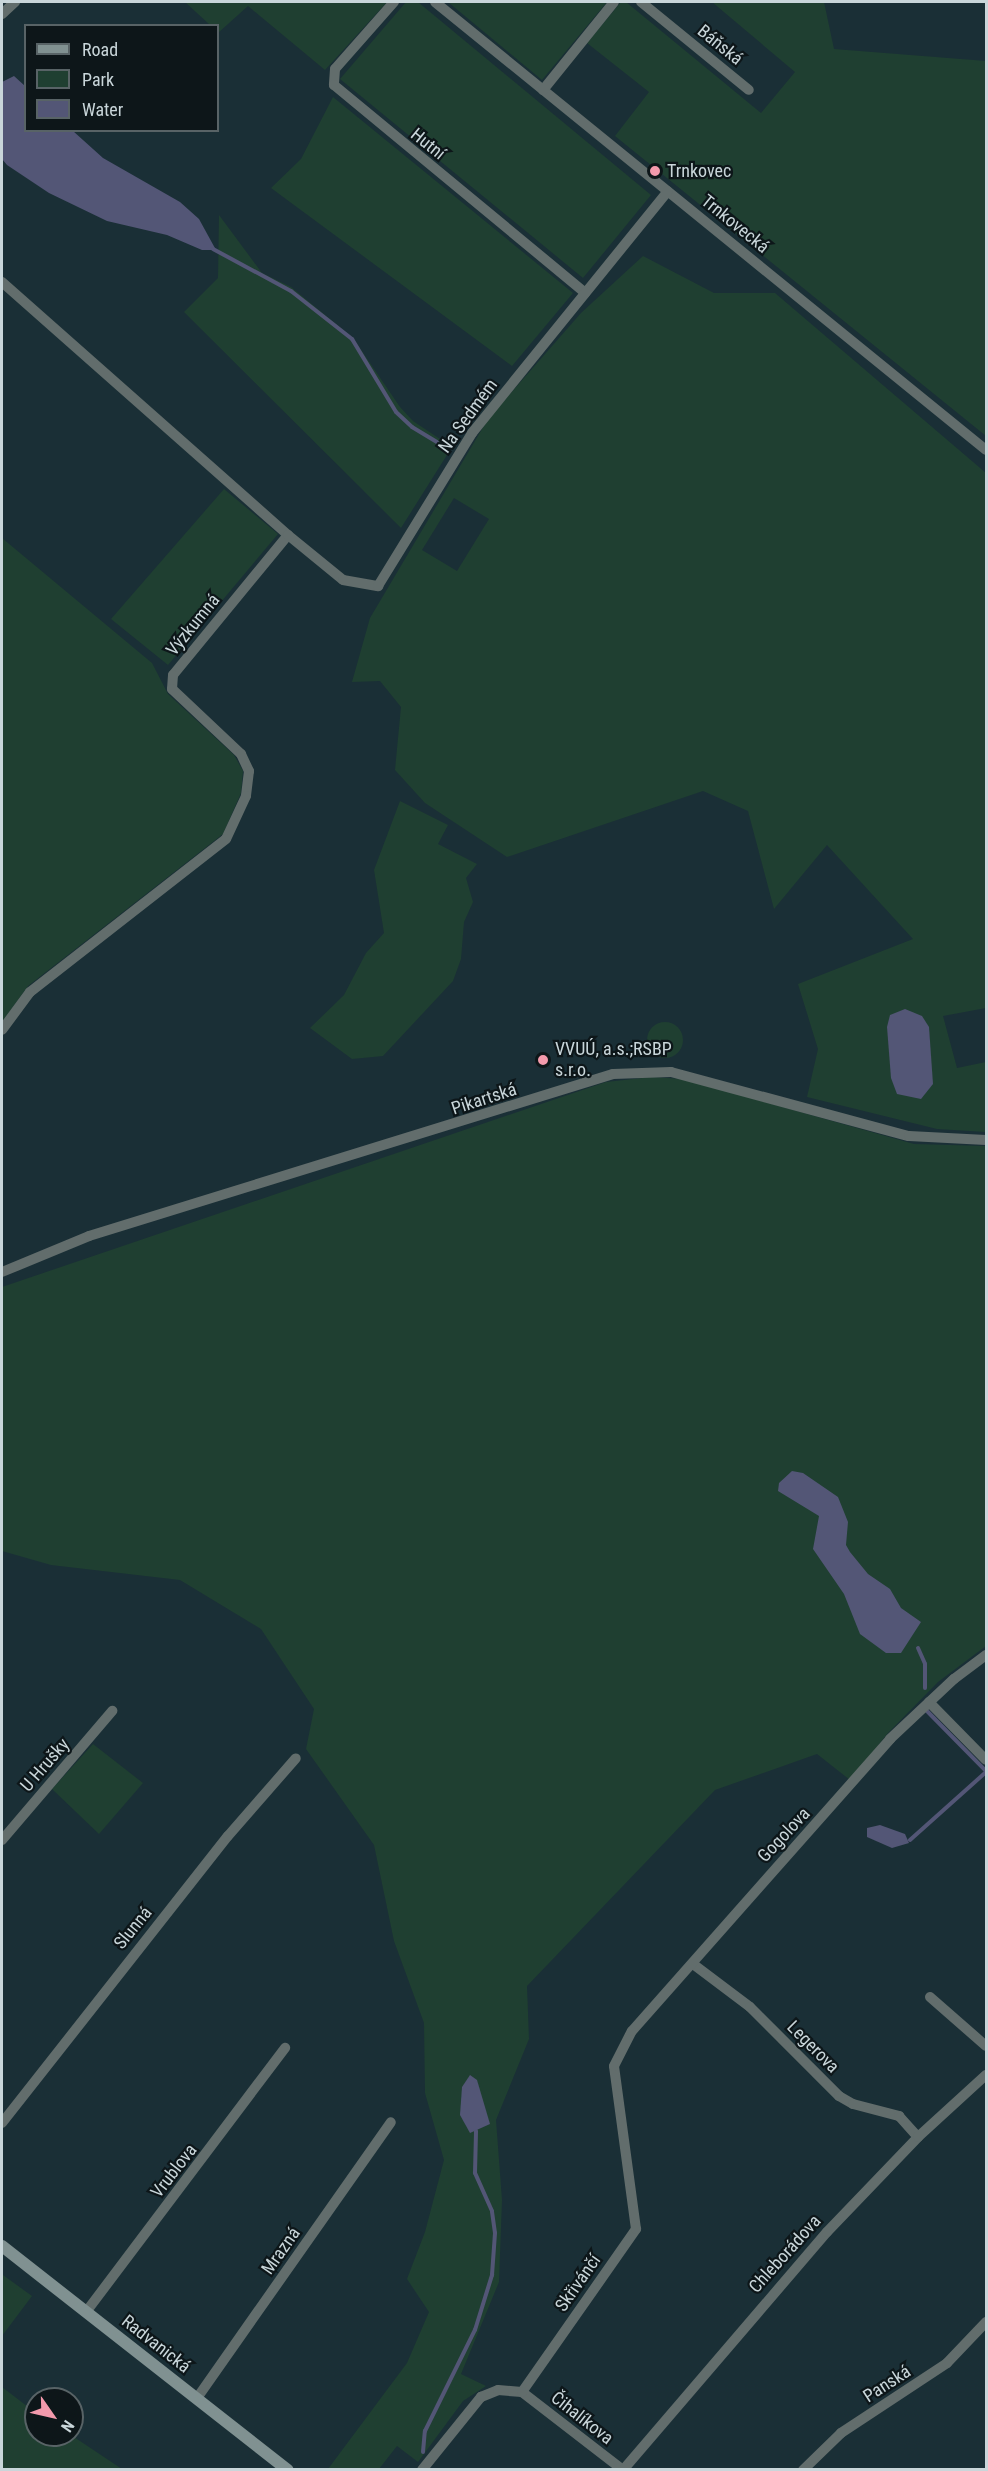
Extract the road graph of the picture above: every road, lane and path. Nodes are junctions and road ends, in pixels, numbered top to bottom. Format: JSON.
{"nodes":[{"id":1,"x":15,"y":2,"type":"edge"},
{"id":2,"x":394,"y":2,"type":"edge"},
{"id":3,"x":435,"y":2,"type":"edge"},
{"id":4,"x":614,"y":2,"type":"edge"},
{"id":5,"x":641,"y":2,"type":"edge"},
{"id":6,"x":2,"y":14,"type":"edge"},
{"id":7,"x":543,"y":90,"type":"junction"},
{"id":8,"x":749,"y":90,"type":"dead end"},
{"id":9,"x":668,"y":191,"type":"junction"},
{"id":10,"x":2,"y":282,"type":"edge"},
{"id":11,"x":585,"y":293,"type":"junction"},
{"id":12,"x":987,"y":450,"type":"edge"},
{"id":13,"x":288,"y":535,"type":"junction"},
{"id":14,"x":2,"y":1030,"type":"edge"},
{"id":15,"x":987,"y":1140,"type":"edge"},
{"id":16,"x":2,"y":1272,"type":"edge"},
{"id":17,"x":987,"y":1655,"type":"edge"},
{"id":18,"x":929,"y":1702,"type":"junction"},
{"id":19,"x":112,"y":1711,"type":"dead end"},
{"id":20,"x":296,"y":1758,"type":"dead end"},
{"id":21,"x":987,"y":1760,"type":"edge"},
{"id":22,"x":2,"y":1839,"type":"edge"},
{"id":23,"x":693,"y":1964,"type":"junction"},
{"id":24,"x":930,"y":1997,"type":"dead end"},
{"id":25,"x":987,"y":2046,"type":"edge"},
{"id":26,"x":285,"y":2048,"type":"dead end"},
{"id":27,"x":619,"y":2051,"type":"joint"},
{"id":28,"x":987,"y":2075,"type":"edge"},
{"id":29,"x":391,"y":2122,"type":"dead end"},
{"id":30,"x":2,"y":2123,"type":"edge"},
{"id":31,"x":918,"y":2137,"type":"junction"},
{"id":32,"x":2,"y":2246,"type":"edge"},
{"id":33,"x":86,"y":2312,"type":"junction"},
{"id":34,"x":987,"y":2322,"type":"edge"},
{"id":35,"x":522,"y":2392,"type":"junction"},
{"id":36,"x":197,"y":2398,"type":"junction"},
{"id":37,"x":288,"y":2469,"type":"edge"},
{"id":38,"x":422,"y":2469,"type":"edge"},
{"id":39,"x":623,"y":2469,"type":"edge"},
{"id":40,"x":803,"y":2469,"type":"edge"}],
"edges":[{"from":1,"to":6,"type":"street"},
{"from":2,"to":11,"type":"street","name":"Hutní"},
{"from":3,"to":7,"type":"street","name":"Trnkovecká"},
{"from":4,"to":7,"type":"street"},
{"from":5,"to":8,"type":"street","name":"Báňská"},
{"from":7,"to":9,"type":"street","name":"Trnkovecká"},
{"from":9,"to":11,"type":"street","name":"Na Sedmém"},
{"from":9,"to":12,"type":"street","name":"Trnkovecká"},
{"from":10,"to":13,"type":"street"},
{"from":11,"to":13,"type":"street","name":"Na Sedmém"},
{"from":13,"to":14,"type":"street","name":"Výzkumná"},
{"from":15,"to":16,"type":"street","name":"Pikartská"},
{"from":17,"to":18,"type":"street","name":"Gogolova"},
{"from":18,"to":21,"type":"street"},
{"from":18,"to":23,"type":"street","name":"Gogolova"},
{"from":19,"to":22,"type":"street","name":"U Hrušky"},
{"from":20,"to":30,"type":"street","name":"Slunná"},
{"from":23,"to":27,"type":"street","name":"Gogolova"},
{"from":23,"to":31,"type":"street","name":"Legerova"},
{"from":24,"to":25,"type":"street"},
{"from":26,"to":33,"type":"street","name":"Vrublova"},
{"from":27,"to":35,"type":"street","name":"Skřivánčí"},
{"from":28,"to":31,"type":"street","name":"Chleborádova"},
{"from":29,"to":36,"type":"street","name":"Mrazná"},
{"from":31,"to":39,"type":"street","name":"Chleborádova"},
{"from":32,"to":33,"type":"street","name":"Radvanická"},
{"from":33,"to":36,"type":"street","name":"Radvanická"},
{"from":34,"to":40,"type":"street","name":"Panská"},
{"from":35,"to":38,"type":"street"},
{"from":35,"to":39,"type":"street","name":"Čihalíkova"},
{"from":36,"to":37,"type":"street","name":"Radvanická"}]}
